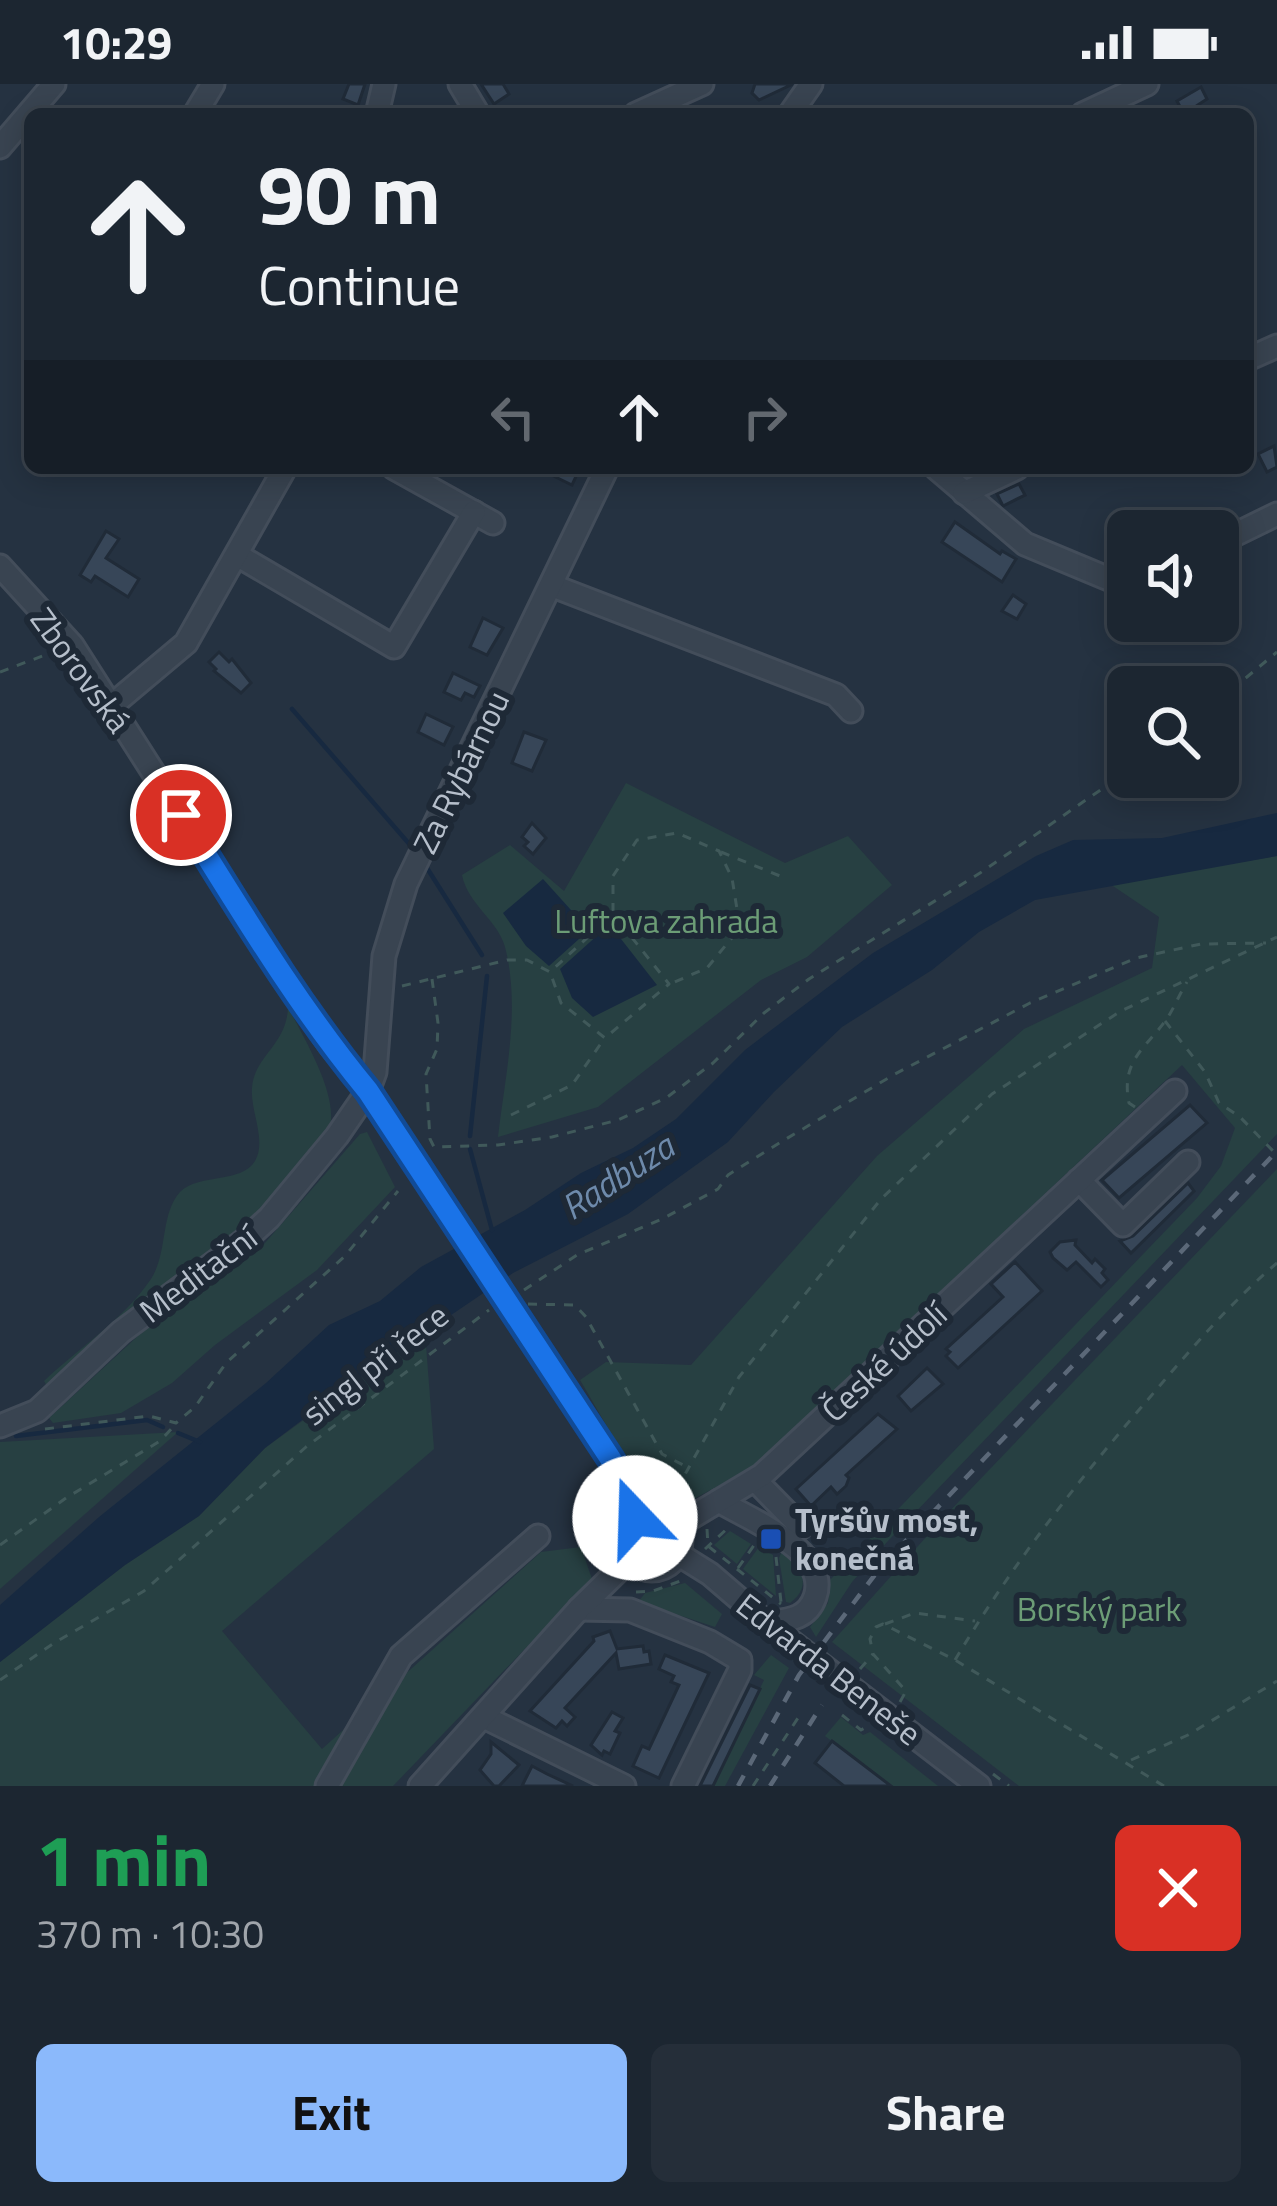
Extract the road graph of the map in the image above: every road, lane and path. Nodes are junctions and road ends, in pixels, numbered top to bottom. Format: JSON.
{"nodes":[{"id":1,"x":54,"y":84,"type":"edge"},
{"id":2,"x":702,"y":84,"type":"edge"},
{"id":3,"x":1147,"y":84,"type":"edge"},
{"id":4,"x":44,"y":108,"type":"edge"},
{"id":5,"x":649,"y":108,"type":"edge"},
{"id":6,"x":1096,"y":108,"type":"edge"},
{"id":7,"x":24,"y":126,"type":"edge"},
{"id":8,"x":0,"y":147,"type":"edge"},
{"id":9,"x":282,"y":474,"type":"edge"},
{"id":10,"x":405,"y":474,"type":"edge"},
{"id":11,"x":605,"y":474,"type":"edge"},
{"id":12,"x":943,"y":474,"type":"edge"},
{"id":13,"x":1004,"y":474,"type":"edge"},
{"id":14,"x":964,"y":493,"type":"junction"},
{"id":15,"x":1277,"y":514,"type":"edge"},
{"id":16,"x":1239,"y":533,"type":"edge"},
{"id":17,"x":237,"y":555,"type":"junction"},
{"id":18,"x":0,"y":566,"type":"edge"},
{"id":19,"x":1107,"y":578,"type":"edge"},
{"id":20,"x":554,"y":586,"type":"junction"},
{"id":21,"x":72,"y":645,"type":"junction"},
{"id":22,"x":1277,"y":652,"type":"edge"},
{"id":23,"x":0,"y":673,"type":"edge"},
{"id":24,"x":1239,"y":684,"type":"edge"},
{"id":25,"x":111,"y":706,"type":"junction"},
{"id":26,"x":851,"y":711,"type":"dead end"},
{"id":27,"x":1107,"y":785,"type":"edge"},
{"id":28,"x":719,"y":851,"type":"junction"},
{"id":29,"x":780,"y":877,"type":"dead end"},
{"id":30,"x":613,"y":914,"type":"junction"},
{"id":31,"x":1277,"y":938,"type":"edge"},
{"id":32,"x":1266,"y":943,"type":"junction"},
{"id":33,"x":550,"y":972,"type":"junction"},
{"id":34,"x":432,"y":979,"type":"junction"},
{"id":35,"x":1187,"y":980,"type":"junction"},
{"id":36,"x":669,"y":984,"type":"junction"},
{"id":37,"x":382,"y":991,"type":"junction"},
{"id":38,"x":1165,"y":1021,"type":"junction"},
{"id":39,"x":605,"y":1038,"type":"junction"},
{"id":40,"x":368,"y":1091,"type":"junction"},
{"id":41,"x":1175,"y":1091,"type":"dead end"},
{"id":42,"x":511,"y":1115,"type":"dead end"},
{"id":43,"x":1142,"y":1122,"type":"junction"},
{"id":44,"x":1277,"y":1155,"type":"edge"},
{"id":45,"x":1187,"y":1162,"type":"dead end"},
{"id":46,"x":1079,"y":1180,"type":"junction"},
{"id":47,"x":398,"y":1191,"type":"dead end"},
{"id":48,"x":1277,"y":1263,"type":"edge"},
{"id":49,"x":494,"y":1307,"type":"dead end"},
{"id":50,"x":176,"y":1424,"type":"junction"},
{"id":51,"x":0,"y":1426,"type":"edge"},
{"id":52,"x":36,"y":1430,"type":"dead end"},
{"id":53,"x":689,"y":1468,"type":"junction"},
{"id":54,"x":755,"y":1480,"type":"junction"},
{"id":55,"x":719,"y":1501,"type":"junction"},
{"id":56,"x":642,"y":1514,"type":"junction"},
{"id":57,"x":672,"y":1516,"type":"junction"},
{"id":58,"x":801,"y":1527,"type":"dead end"},
{"id":59,"x":744,"y":1532,"type":"dead end"},
{"id":60,"x":538,"y":1536,"type":"dead end"},
{"id":61,"x":0,"y":1545,"type":"edge"},
{"id":62,"x":775,"y":1550,"type":"dead end"},
{"id":63,"x":685,"y":1558,"type":"junction"},
{"id":64,"x":630,"y":1559,"type":"junction"},
{"id":65,"x":736,"y":1570,"type":"junction"},
{"id":66,"x":579,"y":1609,"type":"junction"},
{"id":67,"x":630,"y":1610,"type":"junction"},
{"id":68,"x":978,"y":1622,"type":"junction"},
{"id":69,"x":766,"y":1623,"type":"junction"},
{"id":70,"x":884,"y":1624,"type":"junction"},
{"id":71,"x":873,"y":1654,"type":"junction"},
{"id":72,"x":955,"y":1660,"type":"junction"},
{"id":73,"x":859,"y":1670,"type":"dead end"},
{"id":74,"x":0,"y":1680,"type":"edge"},
{"id":75,"x":1277,"y":1681,"type":"edge"},
{"id":76,"x":900,"y":1702,"type":"dead end"},
{"id":77,"x":842,"y":1714,"type":"dead end"},
{"id":78,"x":484,"y":1717,"type":"junction"},
{"id":79,"x":798,"y":1718,"type":"dead end"},
{"id":80,"x":872,"y":1724,"type":"dead end"},
{"id":81,"x":1127,"y":1761,"type":"junction"},
{"id":82,"x":327,"y":1786,"type":"edge"},
{"id":83,"x":420,"y":1786,"type":"edge"},
{"id":84,"x":624,"y":1786,"type":"edge"},
{"id":85,"x":683,"y":1786,"type":"edge"},
{"id":86,"x":752,"y":1786,"type":"edge"},
{"id":87,"x":979,"y":1786,"type":"edge"},
{"id":88,"x":1164,"y":1786,"type":"edge"}],
"edges":[{"from":1,"to":4,"type":"street"},
{"from":2,"to":5,"type":"street"},
{"from":3,"to":6,"type":"street"},
{"from":7,"to":8,"type":"street"},
{"from":9,"to":17,"type":"street"},
{"from":10,"to":17,"type":"street"},
{"from":11,"to":20,"type":"street","name":"Za Rybárnou"},
{"from":12,"to":14,"type":"street"},
{"from":13,"to":14,"type":"street"},
{"from":14,"to":19,"type":"street"},
{"from":15,"to":16,"type":"street"},
{"from":17,"to":25,"type":"street"},
{"from":18,"to":21,"type":"street","name":"Zborovská"},
{"from":20,"to":26,"type":"street"},
{"from":20,"to":37,"type":"street","name":"Za Rybárnou"},
{"from":21,"to":23,"type":"path"},
{"from":21,"to":25,"type":"street","name":"Zborovská"},
{"from":22,"to":24,"type":"path"},
{"from":25,"to":40,"type":"street","name":"Zborovská"},
{"from":27,"to":34,"type":"path"},
{"from":28,"to":29,"type":"path"},
{"from":28,"to":30,"type":"path"},
{"from":28,"to":36,"type":"path"},
{"from":30,"to":33,"type":"path"},
{"from":30,"to":36,"type":"path"},
{"from":31,"to":32,"type":"path"},
{"from":32,"to":35,"type":"path"},
{"from":32,"to":53,"type":"path"},
{"from":33,"to":34,"type":"path"},
{"from":33,"to":39,"type":"path"},
{"from":34,"to":37,"type":"path"},
{"from":35,"to":38,"type":"path"},
{"from":35,"to":53,"type":"path"},
{"from":36,"to":39,"type":"path"},
{"from":37,"to":40,"type":"street","name":"Za Rybárnou"},
{"from":38,"to":43,"type":"path"},
{"from":38,"to":44,"type":"path"},
{"from":39,"to":42,"type":"path"},
{"from":40,"to":51,"type":"street","name":"Meditační"},
{"from":40,"to":56,"type":"street","name":"Zborovská","bridge":true},
{"from":41,"to":43,"type":"street","name":"České údolí"},
{"from":43,"to":46,"type":"street","name":"České údolí"},
{"from":45,"to":46,"type":"street"},
{"from":46,"to":54,"type":"street","name":"České údolí"},
{"from":47,"to":50,"type":"path"},
{"from":48,"to":68,"type":"path"},
{"from":49,"to":74,"type":"path","name":"singl při řece"},
{"from":50,"to":52,"type":"path"},
{"from":50,"to":61,"type":"path"},
{"from":53,"to":57,"type":"path"},
{"from":54,"to":55,"type":"street","name":"České údolí"},
{"from":54,"to":58,"type":"street"},
{"from":55,"to":57,"type":"street","name":"České údolí"},
{"from":55,"to":69,"type":"street"},
{"from":56,"to":57,"type":"street"},
{"from":56,"to":64,"type":"street"},
{"from":57,"to":63,"type":"street"},
{"from":59,"to":65,"type":"path"},
{"from":60,"to":82,"type":"street"},
{"from":62,"to":65,"type":"path"},
{"from":63,"to":64,"type":"street"},
{"from":63,"to":65,"type":"path"},
{"from":63,"to":67,"type":"path"},
{"from":63,"to":69,"type":"street","name":"Edvarda Beneše"},
{"from":64,"to":66,"type":"street"},
{"from":66,"to":67,"type":"street"},
{"from":66,"to":78,"type":"street"},
{"from":67,"to":85,"type":"street"},
{"from":68,"to":70,"type":"path"},
{"from":68,"to":72,"type":"path"},
{"from":69,"to":87,"type":"street","name":"Edvarda Beneše"},
{"from":70,"to":71,"type":"path"},
{"from":70,"to":72,"type":"path"},
{"from":71,"to":73,"type":"path"},
{"from":71,"to":76,"type":"path"},
{"from":72,"to":81,"type":"path"},
{"from":75,"to":81,"type":"path"},
{"from":77,"to":80,"type":"path"},
{"from":78,"to":83,"type":"street"},
{"from":78,"to":84,"type":"street"},
{"from":79,"to":86,"type":"path"},
{"from":81,"to":88,"type":"path"}]}
